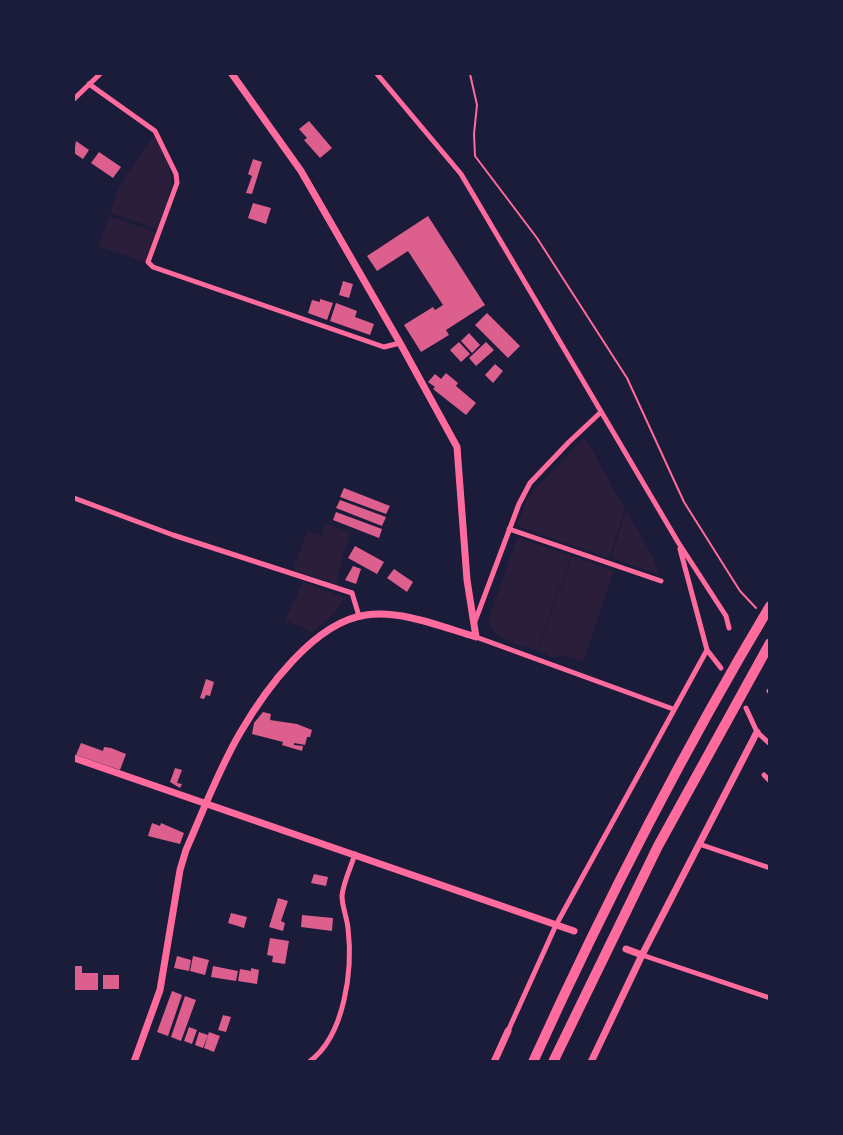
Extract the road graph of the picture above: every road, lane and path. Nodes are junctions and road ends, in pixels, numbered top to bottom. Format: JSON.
{"nodes":[{"id":1,"x":100,"y":74,"type":"edge"},
{"id":2,"x":232,"y":74,"type":"edge"},
{"id":3,"x":377,"y":74,"type":"edge"},
{"id":4,"x":470,"y":74,"type":"edge"},
{"id":5,"x":89,"y":84,"type":"junction"},
{"id":6,"x":74,"y":99,"type":"edge"},
{"id":7,"x":400,"y":343,"type":"junction"},
{"id":8,"x":601,"y":412,"type":"junction"},
{"id":9,"x":74,"y":498,"type":"edge"},
{"id":10,"x":509,"y":529,"type":"junction"},
{"id":11,"x":678,"y":542,"type":"junction"},
{"id":12,"x":661,"y":580,"type":"dead end"},
{"id":13,"x":769,"y":606,"type":"edge"},
{"id":14,"x":758,"y":611,"type":"dead end"},
{"id":15,"x":359,"y":617,"type":"junction"},
{"id":16,"x":474,"y":625,"type":"junction"},
{"id":17,"x":729,"y":628,"type":"dead end"},
{"id":18,"x":476,"y":637,"type":"junction"},
{"id":19,"x":769,"y":643,"type":"edge"},
{"id":20,"x":706,"y":650,"type":"junction"},
{"id":21,"x":721,"y":667,"type":"dead end"},
{"id":22,"x":746,"y":708,"type":"dead end"},
{"id":23,"x":673,"y":709,"type":"junction"},
{"id":24,"x":757,"y":732,"type":"junction"},
{"id":25,"x":769,"y":744,"type":"edge"},
{"id":26,"x":74,"y":758,"type":"edge"},
{"id":27,"x":764,"y":775,"type":"dead end"},
{"id":28,"x":769,"y":782,"type":"edge"},
{"id":29,"x":207,"y":804,"type":"junction"},
{"id":30,"x":699,"y":844,"type":"junction"},
{"id":31,"x":355,"y":855,"type":"junction"},
{"id":32,"x":769,"y":868,"type":"edge"},
{"id":33,"x":556,"y":925,"type":"junction"},
{"id":34,"x":574,"y":931,"type":"dead end"},
{"id":35,"x":626,"y":949,"type":"dead end"},
{"id":36,"x":642,"y":955,"type":"junction"},
{"id":37,"x":769,"y":998,"type":"edge"},
{"id":38,"x":508,"y":1031,"type":"joint"},
{"id":39,"x":134,"y":1062,"type":"edge"},
{"id":40,"x":309,"y":1062,"type":"edge"},
{"id":41,"x":494,"y":1062,"type":"edge"},
{"id":42,"x":533,"y":1062,"type":"edge"},
{"id":43,"x":553,"y":1062,"type":"edge"},
{"id":44,"x":591,"y":1062,"type":"edge"}],
"edges":[{"from":1,"to":5,"type":"street"},
{"from":2,"to":7,"type":"street"},
{"from":3,"to":8,"type":"street"},
{"from":4,"to":14,"type":"path"},
{"from":5,"to":6,"type":"street"},
{"from":5,"to":7,"type":"street"},
{"from":7,"to":16,"type":"street"},
{"from":8,"to":10,"type":"street"},
{"from":8,"to":11,"type":"street"},
{"from":9,"to":15,"type":"street"},
{"from":10,"to":12,"type":"street"},
{"from":10,"to":16,"type":"street"},
{"from":11,"to":17,"type":"street"},
{"from":11,"to":20,"type":"street"},
{"from":13,"to":42,"type":"highway"},
{"from":15,"to":18,"type":"street"},
{"from":15,"to":29,"type":"street"},
{"from":16,"to":18,"type":"street"},
{"from":18,"to":23,"type":"street"},
{"from":19,"to":43,"type":"highway"},
{"from":20,"to":21,"type":"street"},
{"from":20,"to":23,"type":"street"},
{"from":22,"to":24,"type":"street"},
{"from":23,"to":33,"type":"street"},
{"from":24,"to":25,"type":"street"},
{"from":24,"to":30,"type":"street"},
{"from":26,"to":29,"type":"street"},
{"from":27,"to":28,"type":"street"},
{"from":29,"to":31,"type":"street"},
{"from":29,"to":39,"type":"street"},
{"from":30,"to":32,"type":"street"},
{"from":30,"to":36,"type":"street"},
{"from":31,"to":33,"type":"street"},
{"from":31,"to":40,"type":"street"},
{"from":33,"to":34,"type":"street"},
{"from":33,"to":38,"type":"street"},
{"from":35,"to":36,"type":"street"},
{"from":36,"to":37,"type":"street"},
{"from":36,"to":44,"type":"street"},
{"from":38,"to":41,"type":"street"}]}
